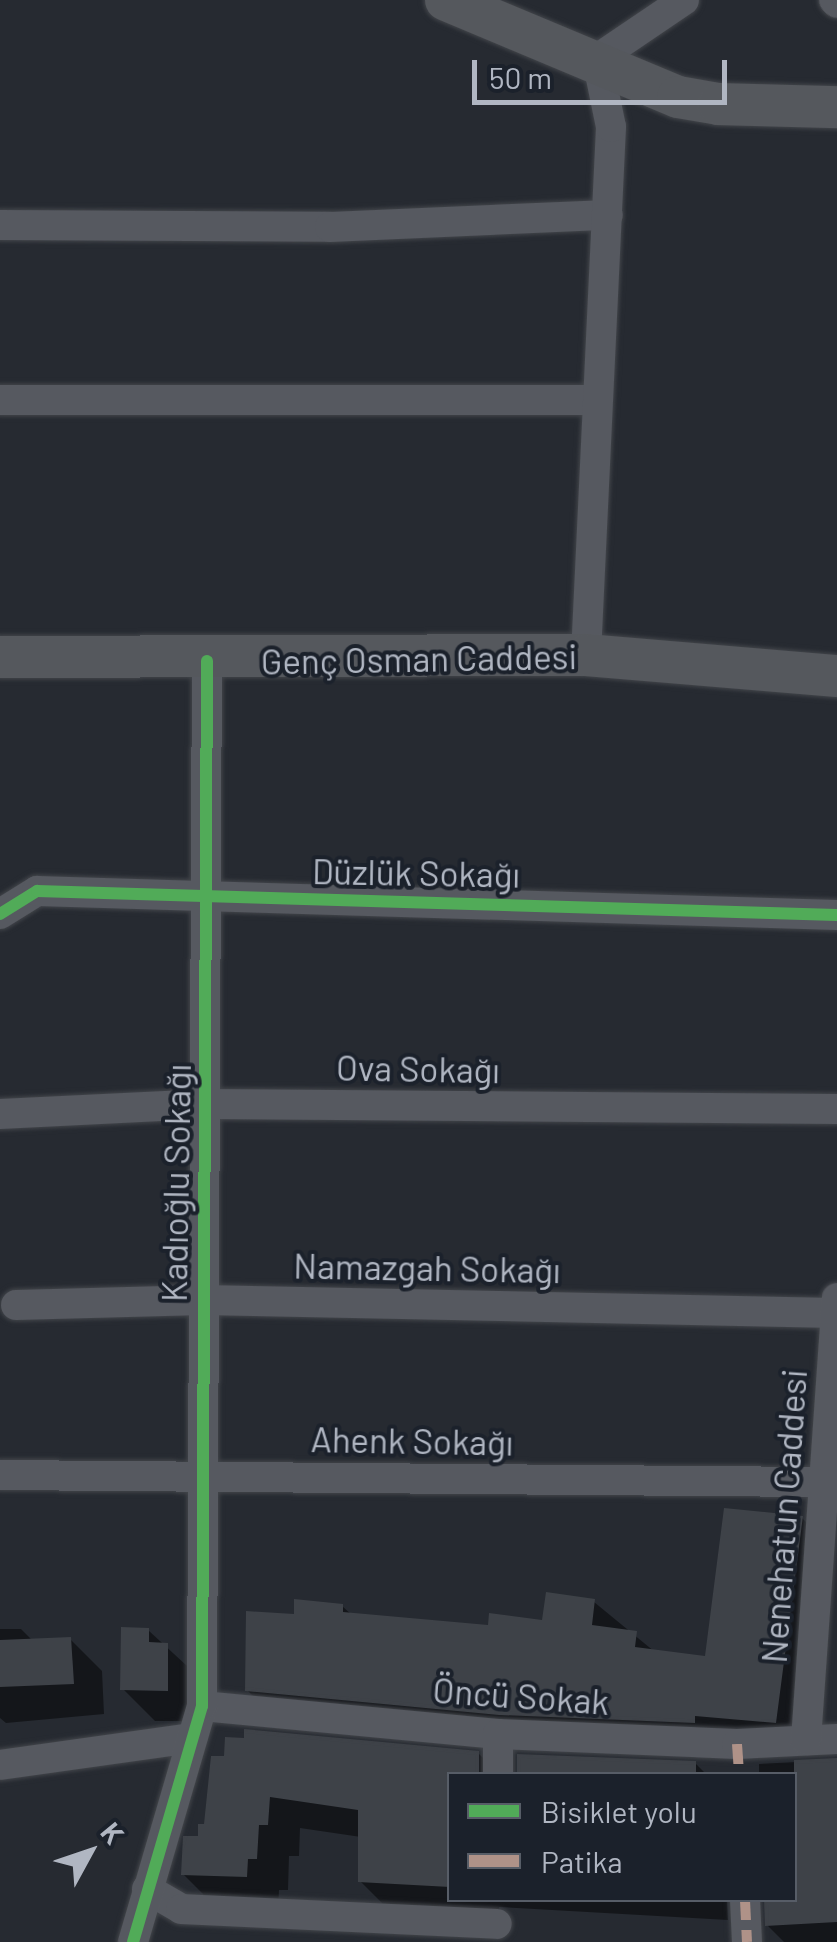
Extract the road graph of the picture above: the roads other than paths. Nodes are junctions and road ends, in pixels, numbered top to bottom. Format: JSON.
{"nodes":[{"id":1,"x":446,"y":0,"type":"edge"},
{"id":2,"x":684,"y":0,"type":"edge"},
{"id":3,"x":596,"y":59,"type":"junction"},
{"id":4,"x":837,"y":107,"type":"edge"},
{"id":5,"x":608,"y":215,"type":"junction"},
{"id":6,"x":0,"y":225,"type":"edge"},
{"id":7,"x":0,"y":400,"type":"edge"},
{"id":8,"x":594,"y":400,"type":"junction"},
{"id":9,"x":586,"y":656,"type":"junction"},
{"id":10,"x":0,"y":657,"type":"edge"},
{"id":11,"x":208,"y":661,"type":"junction"},
{"id":12,"x":837,"y":676,"type":"edge"},
{"id":13,"x":207,"y":900,"type":"junction"},
{"id":14,"x":0,"y":914,"type":"edge"},
{"id":15,"x":837,"y":914,"type":"edge"},
{"id":16,"x":207,"y":1104,"type":"junction"},
{"id":17,"x":837,"y":1109,"type":"edge"},
{"id":18,"x":0,"y":1114,"type":"edge"},
{"id":19,"x":203,"y":1300,"type":"junction"},
{"id":20,"x":16,"y":1304,"type":"dead end"},
{"id":21,"x":836,"y":1305,"type":"edge"},
{"id":22,"x":205,"y":1474,"type":"junction"},
{"id":23,"x":0,"y":1476,"type":"edge"},
{"id":24,"x":824,"y":1482,"type":"junction"},
{"id":25,"x":829,"y":1549,"type":"edge"},
{"id":26,"x":202,"y":1706,"type":"junction"},
{"id":27,"x":498,"y":1734,"type":"junction"},
{"id":28,"x":192,"y":1738,"type":"junction"},
{"id":29,"x":837,"y":1739,"type":"edge"},
{"id":30,"x":806,"y":1740,"type":"junction"},
{"id":31,"x":738,"y":1759,"type":"edge"},
{"id":32,"x":0,"y":1765,"type":"edge"},
{"id":33,"x":498,"y":1772,"type":"edge"},
{"id":34,"x":147,"y":1889,"type":"junction"},
{"id":35,"x":744,"y":1902,"type":"edge"},
{"id":36,"x":497,"y":1922,"type":"edge"},
{"id":37,"x":134,"y":1942,"type":"edge"},
{"id":38,"x":746,"y":1942,"type":"edge"}],
"edges":[{"from":1,"to":3,"type":"street"},
{"from":2,"to":3,"type":"street"},
{"from":3,"to":4,"type":"street"},
{"from":3,"to":5,"type":"street"},
{"from":5,"to":6,"type":"street"},
{"from":5,"to":8,"type":"street"},
{"from":7,"to":8,"type":"street"},
{"from":8,"to":9,"type":"street"},
{"from":9,"to":11,"type":"street","name":"Genç Osman Caddesi"},
{"from":9,"to":12,"type":"street","name":"Genç Osman Caddesi"},
{"from":10,"to":11,"type":"street","name":"Genç Osman Caddesi"},
{"from":11,"to":13,"type":"street","name":"Kadıoğlu Sokağı"},
{"from":13,"to":14,"type":"street","name":"Düzlük Sokağı"},
{"from":13,"to":15,"type":"street","name":"Düzlük Sokağı"},
{"from":13,"to":16,"type":"street","name":"Kadıoğlu Sokağı"},
{"from":16,"to":17,"type":"street","name":"Ova Sokağı"},
{"from":16,"to":18,"type":"street","name":"Ova Sokağı"},
{"from":16,"to":19,"type":"street","name":"Kadıoğlu Sokağı"},
{"from":19,"to":20,"type":"street","name":"Namazgah Sokağı"},
{"from":19,"to":21,"type":"street","name":"Namazgah Sokağı"},
{"from":19,"to":22,"type":"street","name":"Kadıoğlu Sokağı"},
{"from":21,"to":24,"type":"street","name":"Nenehatun Caddesi"},
{"from":22,"to":23,"type":"street","name":"Ahenk Sokağı"},
{"from":22,"to":24,"type":"street","name":"Ahenk Sokağı"},
{"from":22,"to":26,"type":"street","name":"Kadıoğlu Sokağı"},
{"from":24,"to":25,"type":"street","name":"Nenehatun Caddesi"},
{"from":25,"to":30,"type":"street","name":"Nenehatun Caddesi"},
{"from":26,"to":27,"type":"street","name":"Öncü Sokak"},
{"from":26,"to":28,"type":"street","name":"Kadıoğlu Sokağı"},
{"from":27,"to":31,"type":"street","name":"Öncü Sokak"},
{"from":27,"to":33,"type":"street"},
{"from":28,"to":32,"type":"street"},
{"from":28,"to":34,"type":"street","name":"Kadıoğlu Sokağı"},
{"from":29,"to":30,"type":"street","name":"Öncü Sokak"},
{"from":30,"to":31,"type":"street","name":"Öncü Sokak"},
{"from":34,"to":36,"type":"street"},
{"from":34,"to":37,"type":"street","name":"Kadıoğlu Sokağı"},
{"from":35,"to":38,"type":"street"}]}
